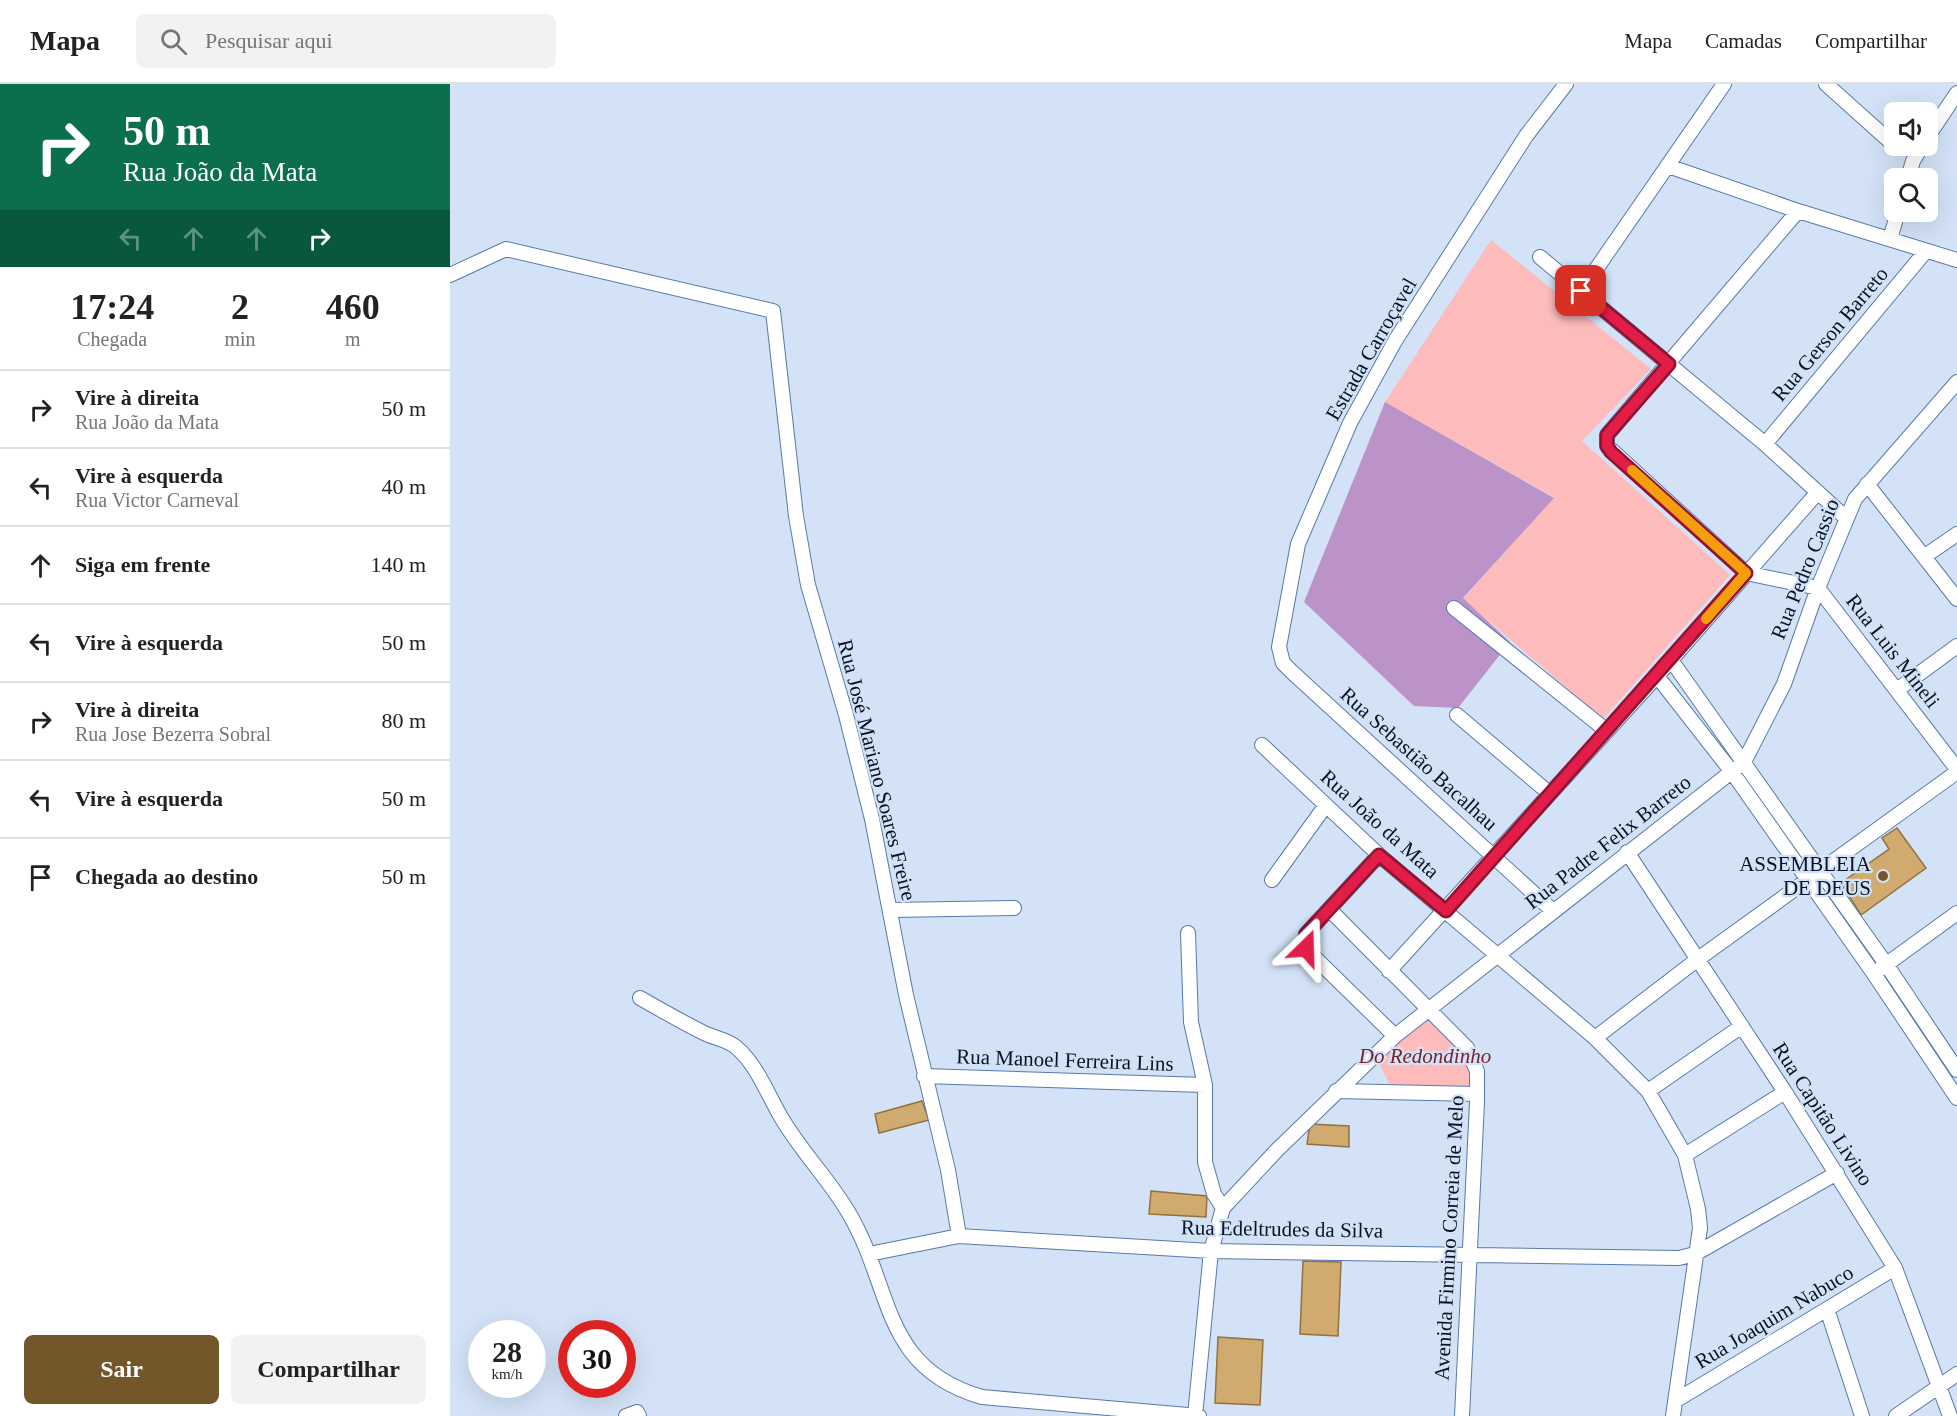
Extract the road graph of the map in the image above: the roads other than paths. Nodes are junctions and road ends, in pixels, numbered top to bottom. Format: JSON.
{"nodes":[{"id":1,"x":1566,"y":84,"type":"edge"},
{"id":2,"x":1724,"y":84,"type":"edge"},
{"id":3,"x":1826,"y":84,"type":"edge"},
{"id":4,"x":1957,"y":93,"type":"edge"},
{"id":5,"x":1938,"y":121,"type":"edge"},
{"id":6,"x":1884,"y":135,"type":"edge"},
{"id":7,"x":1907,"y":156,"type":"edge"},
{"id":8,"x":1916,"y":156,"type":"edge"},
{"id":9,"x":1913,"y":161,"type":"junction"},
{"id":10,"x":1668,"y":166,"type":"junction"},
{"id":11,"x":1911,"y":168,"type":"edge"},
{"id":12,"x":1798,"y":211,"type":"junction"},
{"id":13,"x":1895,"y":222,"type":"edge"},
{"id":14,"x":1890,"y":239,"type":"junction"},
{"id":15,"x":1926,"y":251,"type":"junction"},
{"id":16,"x":1540,"y":257,"type":"dead end"},
{"id":17,"x":1957,"y":260,"type":"edge"},
{"id":18,"x":450,"y":275,"type":"edge"},
{"id":19,"x":1581,"y":291,"type":"junction"},
{"id":20,"x":1669,"y":364,"type":"junction"},
{"id":21,"x":1957,"y":382,"type":"edge"},
{"id":22,"x":1766,"y":444,"type":"junction"},
{"id":23,"x":1867,"y":484,"type":"junction"},
{"id":24,"x":1818,"y":492,"type":"junction"},
{"id":25,"x":1846,"y":518,"type":"junction"},
{"id":26,"x":1957,"y":534,"type":"edge"},
{"id":27,"x":1925,"y":556,"type":"junction"},
{"id":28,"x":1746,"y":573,"type":"junction"},
{"id":29,"x":1818,"y":588,"type":"junction"},
{"id":30,"x":1957,"y":599,"type":"edge"},
{"id":31,"x":1454,"y":608,"type":"dead end"},
{"id":32,"x":1957,"y":646,"type":"edge"},
{"id":33,"x":1671,"y":660,"type":"junction"},
{"id":34,"x":1283,"y":663,"type":"joint"},
{"id":35,"x":1657,"y":676,"type":"junction"},
{"id":36,"x":1897,"y":690,"type":"junction"},
{"id":37,"x":1457,"y":715,"type":"dead end"},
{"id":38,"x":1607,"y":731,"type":"junction"},
{"id":39,"x":1262,"y":745,"type":"dead end"},
{"id":40,"x":1744,"y":762,"type":"junction"},
{"id":41,"x":1957,"y":770,"type":"edge"},
{"id":42,"x":1732,"y":772,"type":"junction"},
{"id":43,"x":1549,"y":793,"type":"junction"},
{"id":44,"x":1326,"y":806,"type":"junction"},
{"id":45,"x":1627,"y":852,"type":"junction"},
{"id":46,"x":1379,"y":855,"type":"junction"},
{"id":47,"x":1495,"y":855,"type":"junction"},
{"id":48,"x":1821,"y":872,"type":"junction"},
{"id":49,"x":1272,"y":880,"type":"dead end"},
{"id":50,"x":1808,"y":881,"type":"junction"},
{"id":51,"x":1014,"y":908,"type":"dead end"},
{"id":52,"x":1329,"y":909,"type":"junction"},
{"id":53,"x":890,"y":910,"type":"junction"},
{"id":54,"x":1446,"y":911,"type":"junction"},
{"id":55,"x":1553,"y":911,"type":"junction"},
{"id":56,"x":1957,"y":913,"type":"edge"},
{"id":57,"x":1188,"y":933,"type":"dead end"},
{"id":58,"x":1498,"y":957,"type":"junction"},
{"id":59,"x":1698,"y":959,"type":"junction"},
{"id":60,"x":1886,"y":964,"type":"junction"},
{"id":61,"x":1389,"y":970,"type":"junction"},
{"id":62,"x":1874,"y":974,"type":"junction"},
{"id":63,"x":640,"y":998,"type":"dead end"},
{"id":64,"x":1428,"y":1009,"type":"junction"},
{"id":65,"x":1742,"y":1026,"type":"junction"},
{"id":66,"x":1395,"y":1036,"type":"junction"},
{"id":67,"x":1595,"y":1038,"type":"junction"},
{"id":68,"x":1956,"y":1065,"type":"edge"},
{"id":69,"x":1938,"y":1072,"type":"junction"},
{"id":70,"x":924,"y":1076,"type":"junction"},
{"id":71,"x":1205,"y":1085,"type":"junction"},
{"id":72,"x":1336,"y":1091,"type":"junction"},
{"id":73,"x":1648,"y":1091,"type":"junction"},
{"id":74,"x":1785,"y":1092,"type":"junction"},
{"id":75,"x":1477,"y":1094,"type":"junction"},
{"id":76,"x":1957,"y":1098,"type":"edge"},
{"id":77,"x":1685,"y":1155,"type":"junction"},
{"id":78,"x":1837,"y":1173,"type":"junction"},
{"id":79,"x":1223,"y":1208,"type":"junction"},
{"id":80,"x":959,"y":1236,"type":"junction"},
{"id":81,"x":1211,"y":1251,"type":"junction"},
{"id":82,"x":1468,"y":1253,"type":"junction"},
{"id":83,"x":869,"y":1254,"type":"junction"},
{"id":84,"x":1695,"y":1254,"type":"junction"},
{"id":85,"x":1895,"y":1268,"type":"junction"},
{"id":86,"x":1827,"y":1309,"type":"junction"},
{"id":87,"x":1957,"y":1374,"type":"edge"},
{"id":88,"x":1940,"y":1387,"type":"junction"},
{"id":89,"x":1675,"y":1401,"type":"junction"},
{"id":90,"x":1065,"y":1406,"type":"junction"},
{"id":91,"x":626,"y":1416,"type":"edge"},
{"id":92,"x":639,"y":1416,"type":"edge"},
{"id":93,"x":1055,"y":1416,"type":"edge"},
{"id":94,"x":1197,"y":1416,"type":"edge"},
{"id":95,"x":1462,"y":1416,"type":"edge"},
{"id":96,"x":1673,"y":1416,"type":"edge"},
{"id":97,"x":1862,"y":1416,"type":"edge"},
{"id":98,"x":1896,"y":1416,"type":"edge"},
{"id":99,"x":1950,"y":1416,"type":"edge"}],
"edges":[{"from":1,"to":34,"type":"street","name":"Estrada Carroçavel"},
{"from":2,"to":10,"type":"street"},
{"from":3,"to":6,"type":"street"},
{"from":4,"to":5,"type":"street"},
{"from":7,"to":9,"type":"street"},
{"from":8,"to":9,"type":"street"},
{"from":9,"to":11,"type":"street"},
{"from":10,"to":12,"type":"street"},
{"from":10,"to":19,"type":"street"},
{"from":12,"to":14,"type":"street"},
{"from":12,"to":20,"type":"street"},
{"from":13,"to":14,"type":"street"},
{"from":14,"to":15,"type":"street"},
{"from":15,"to":17,"type":"street"},
{"from":15,"to":22,"type":"street","name":"Rua Gerson Barreto"},
{"from":16,"to":19,"type":"street"},
{"from":18,"to":53,"type":"street","name":"Rua José Mariano Soares Freire"},
{"from":19,"to":20,"type":"street"},
{"from":20,"to":22,"type":"street"},
{"from":20,"to":28,"type":"street"},
{"from":21,"to":23,"type":"street","name":"Rua Pedro Cassio"},
{"from":22,"to":24,"type":"street"},
{"from":23,"to":25,"type":"street","name":"Rua Pedro Cassio"},
{"from":23,"to":27,"type":"street"},
{"from":24,"to":25,"type":"street"},
{"from":24,"to":28,"type":"street"},
{"from":25,"to":29,"type":"street","name":"Rua Pedro Cassio"},
{"from":26,"to":27,"type":"street"},
{"from":27,"to":30,"type":"street"},
{"from":28,"to":29,"type":"street"},
{"from":28,"to":33,"type":"street"},
{"from":29,"to":36,"type":"street","name":"Rua Luis Mineli"},
{"from":29,"to":40,"type":"street","name":"Rua Pedro Cassio"},
{"from":31,"to":38,"type":"street"},
{"from":32,"to":36,"type":"street"},
{"from":33,"to":35,"type":"street"},
{"from":33,"to":40,"type":"street"},
{"from":34,"to":47,"type":"street","name":"Rua Sebastião Bacalhau"},
{"from":35,"to":38,"type":"street"},
{"from":35,"to":42,"type":"street"},
{"from":36,"to":41,"type":"street","name":"Rua Luis Mineli"},
{"from":37,"to":43,"type":"street"},
{"from":38,"to":43,"type":"street"},
{"from":39,"to":44,"type":"street","name":"Rua João da Mata"},
{"from":40,"to":42,"type":"street","name":"Rua Padre Felix Barreto"},
{"from":40,"to":48,"type":"street"},
{"from":41,"to":48,"type":"street"},
{"from":42,"to":45,"type":"street","name":"Rua Padre Felix Barreto"},
{"from":42,"to":50,"type":"street"},
{"from":43,"to":47,"type":"street"},
{"from":44,"to":46,"type":"street","name":"Rua João da Mata"},
{"from":44,"to":49,"type":"street"},
{"from":45,"to":55,"type":"street","name":"Rua Padre Felix Barreto"},
{"from":45,"to":59,"type":"street","name":"Rua Capitão Livino"},
{"from":46,"to":52,"type":"street"},
{"from":46,"to":54,"type":"street","name":"Rua João da Mata"},
{"from":47,"to":54,"type":"street"},
{"from":47,"to":55,"type":"street","name":"Rua Sebastião Bacalhau"},
{"from":48,"to":50,"type":"street"},
{"from":48,"to":60,"type":"street"},
{"from":50,"to":59,"type":"street"},
{"from":50,"to":62,"type":"street"},
{"from":51,"to":53,"type":"street"},
{"from":52,"to":61,"type":"street","name":"Avenida Firmino Correia de Melo"},
{"from":52,"to":66,"type":"street"},
{"from":53,"to":70,"type":"street","name":"Rua José Mariano Soares Freire"},
{"from":54,"to":58,"type":"street","name":"Rua João da Mata"},
{"from":54,"to":61,"type":"street"},
{"from":55,"to":58,"type":"street","name":"Rua Padre Felix Barreto"},
{"from":56,"to":60,"type":"street"},
{"from":57,"to":71,"type":"street"},
{"from":58,"to":64,"type":"street","name":"Rua Padre Felix Barreto"},
{"from":58,"to":67,"type":"street","name":"Rua João da Mata"},
{"from":59,"to":65,"type":"street","name":"Rua Capitão Livino"},
{"from":59,"to":67,"type":"street"},
{"from":60,"to":62,"type":"street"},
{"from":60,"to":68,"type":"street"},
{"from":61,"to":64,"type":"street","name":"Avenida Firmino Correia de Melo"},
{"from":62,"to":69,"type":"street"},
{"from":63,"to":83,"type":"street"},
{"from":64,"to":66,"type":"street","name":"Rua Padre Felix Barreto"},
{"from":64,"to":75,"type":"street","name":"Avenida Firmino Correia de Melo"},
{"from":65,"to":73,"type":"street"},
{"from":65,"to":74,"type":"street","name":"Rua Capitão Livino"},
{"from":66,"to":72,"type":"street","name":"Rua Padre Felix Barreto"},
{"from":67,"to":73,"type":"street","name":"Rua João da Mata"},
{"from":68,"to":69,"type":"street"},
{"from":69,"to":76,"type":"street"},
{"from":70,"to":71,"type":"street","name":"Rua Manoel Ferreira Lins"},
{"from":70,"to":80,"type":"street","name":"Rua José Mariano Soares Freire"},
{"from":71,"to":79,"type":"street"},
{"from":72,"to":75,"type":"street"},
{"from":72,"to":79,"type":"street","name":"Rua Padre Felix Barreto"},
{"from":73,"to":77,"type":"street","name":"Rua João da Mata"},
{"from":74,"to":77,"type":"street"},
{"from":74,"to":78,"type":"street","name":"Rua Capitão Livino"},
{"from":75,"to":82,"type":"street","name":"Avenida Firmino Correia de Melo"},
{"from":77,"to":84,"type":"street","name":"Rua João da Mata"},
{"from":78,"to":84,"type":"street"},
{"from":78,"to":85,"type":"street","name":"Rua Capitão Livino"},
{"from":79,"to":81,"type":"street"},
{"from":80,"to":81,"type":"street","name":"Rua Edeltrudes da Silva"},
{"from":80,"to":83,"type":"street","name":"Rua Edeltrudes da Silva"},
{"from":81,"to":82,"type":"street","name":"Rua Edeltrudes da Silva"},
{"from":81,"to":94,"type":"street"},
{"from":82,"to":84,"type":"street","name":"Rua Edeltrudes da Silva"},
{"from":82,"to":95,"type":"street","name":"Avenida Firmino Correia de Melo"},
{"from":83,"to":90,"type":"street"},
{"from":84,"to":89,"type":"street","name":"Rua João da Mata"},
{"from":85,"to":86,"type":"street","name":"Rua Joaquim Nabuco"},
{"from":85,"to":88,"type":"street","name":"Rua Capitão Livino"},
{"from":86,"to":89,"type":"street","name":"Rua Joaquim Nabuco"},
{"from":86,"to":97,"type":"street"},
{"from":87,"to":88,"type":"street"},
{"from":88,"to":98,"type":"street"},
{"from":88,"to":99,"type":"street","name":"Rua Capitão Livino"},
{"from":89,"to":96,"type":"street","name":"Rua João da Mata"},
{"from":90,"to":93,"type":"street"},
{"from":90,"to":94,"type":"street"},
{"from":91,"to":92,"type":"street"}]}
